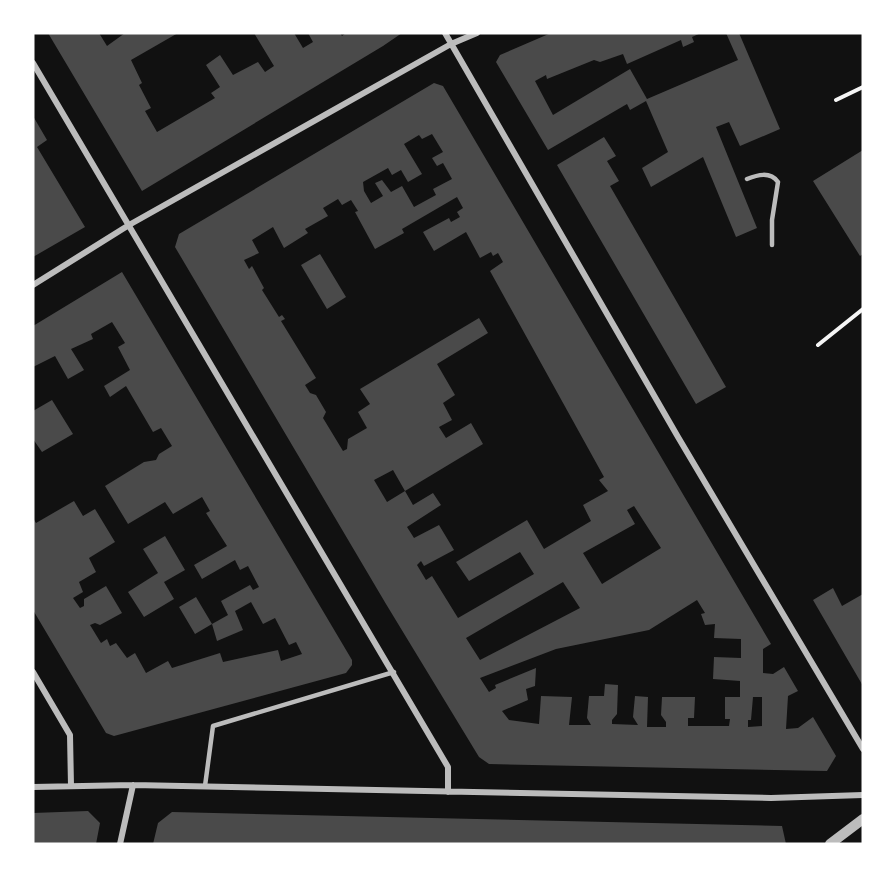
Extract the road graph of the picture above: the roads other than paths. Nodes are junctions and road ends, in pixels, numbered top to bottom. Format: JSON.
{"nodes":[{"id":1,"x":445,"y":33,"type":"edge"},
{"id":2,"x":477,"y":33,"type":"edge"},
{"id":3,"x":451,"y":44,"type":"junction"},
{"id":4,"x":33,"y":63,"type":"edge"},
{"id":5,"x":747,"y":179,"type":"dead end"},
{"id":6,"x":129,"y":225,"type":"junction"},
{"id":7,"x":772,"y":245,"type":"dead end"},
{"id":8,"x":33,"y":285,"type":"edge"},
{"id":9,"x":33,"y":672,"type":"edge"},
{"id":10,"x":394,"y":672,"type":"junction"},
{"id":11,"x":863,"y":749,"type":"edge"},
{"id":12,"x":133,"y":785,"type":"junction"},
{"id":13,"x":71,"y":786,"type":"junction"},
{"id":14,"x":205,"y":786,"type":"junction"},
{"id":15,"x":33,"y":787,"type":"edge"},
{"id":16,"x":448,"y":792,"type":"junction"},
{"id":17,"x":863,"y":795,"type":"edge"},
{"id":18,"x":863,"y":819,"type":"edge"},
{"id":19,"x":120,"y":844,"type":"edge"},
{"id":20,"x":830,"y":844,"type":"edge"}],
"edges":[{"from":1,"to":3,"type":"street"},
{"from":2,"to":3,"type":"street"},
{"from":3,"to":6,"type":"street"},
{"from":3,"to":11,"type":"street"},
{"from":4,"to":6,"type":"street"},
{"from":5,"to":7,"type":"lane"},
{"from":6,"to":8,"type":"street"},
{"from":6,"to":10,"type":"street"},
{"from":9,"to":13,"type":"street"},
{"from":10,"to":14,"type":"lane"},
{"from":10,"to":16,"type":"street"},
{"from":12,"to":13,"type":"street"},
{"from":12,"to":14,"type":"street"},
{"from":12,"to":19,"type":"street"},
{"from":13,"to":15,"type":"street"},
{"from":14,"to":16,"type":"street"},
{"from":16,"to":17,"type":"street"},
{"from":18,"to":20,"type":"street"}]}
